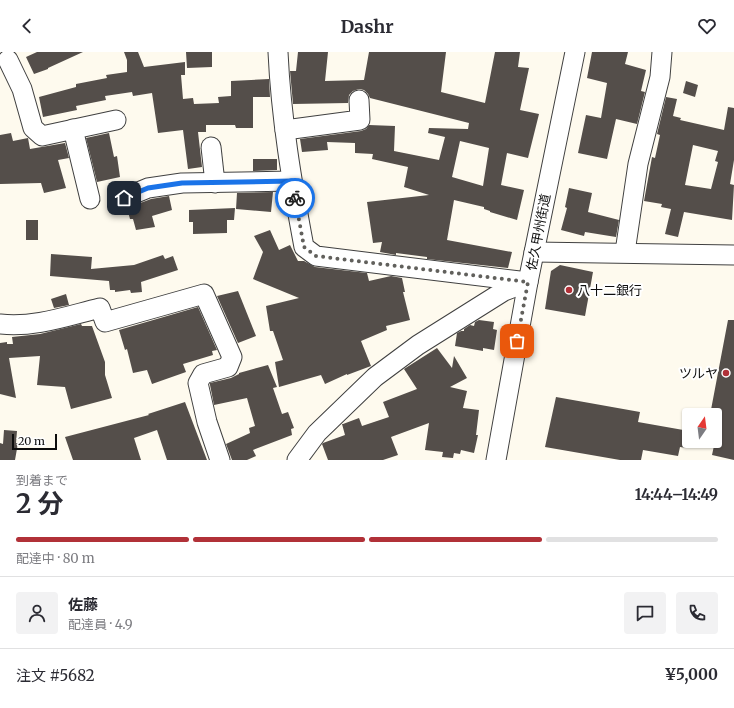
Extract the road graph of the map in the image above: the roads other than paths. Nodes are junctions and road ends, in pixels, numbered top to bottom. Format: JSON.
{"nodes":[{"id":1,"x":278,"y":52,"type":"edge"},
{"id":2,"x":575,"y":52,"type":"edge"},
{"id":3,"x":662,"y":52,"type":"edge"},
{"id":4,"x":10,"y":59,"type":"edge"},
{"id":5,"x":359,"y":100,"type":"dead end"},
{"id":6,"x":116,"y":120,"type":"dead end"},
{"id":7,"x":73,"y":129,"type":"junction"},
{"id":8,"x":285,"y":130,"type":"junction"},
{"id":9,"x":212,"y":147,"type":"dead end"},
{"id":10,"x":292,"y":181,"type":"junction"},
{"id":11,"x":215,"y":183,"type":"junction"},
{"id":12,"x":90,"y":198,"type":"dead end"},
{"id":13,"x":124,"y":198,"type":"dead end"},
{"id":14,"x":534,"y":252,"type":"junction"},
{"id":15,"x":625,"y":252,"type":"junction"},
{"id":16,"x":734,"y":254,"type":"edge"},
{"id":17,"x":528,"y":282,"type":"junction"},
{"id":18,"x":0,"y":324,"type":"edge"},
{"id":19,"x":220,"y":460,"type":"edge"},
{"id":20,"x":297,"y":460,"type":"edge"},
{"id":21,"x":496,"y":460,"type":"edge"}],
"edges":[{"from":1,"to":8,"type":"street"},
{"from":2,"to":14,"type":"street","name":"佐久甲州街道"},
{"from":3,"to":15,"type":"street"},
{"from":4,"to":7,"type":"street"},
{"from":5,"to":8,"type":"street"},
{"from":6,"to":7,"type":"street"},
{"from":7,"to":12,"type":"street"},
{"from":8,"to":10,"type":"street"},
{"from":9,"to":11,"type":"street"},
{"from":10,"to":11,"type":"street"},
{"from":10,"to":17,"type":"street"},
{"from":11,"to":13,"type":"street"},
{"from":14,"to":15,"type":"street"},
{"from":14,"to":17,"type":"street","name":"佐久甲州街道"},
{"from":15,"to":16,"type":"street"},
{"from":17,"to":20,"type":"street"},
{"from":17,"to":21,"type":"street","name":"佐久甲州街道"},
{"from":18,"to":19,"type":"street"}]}
